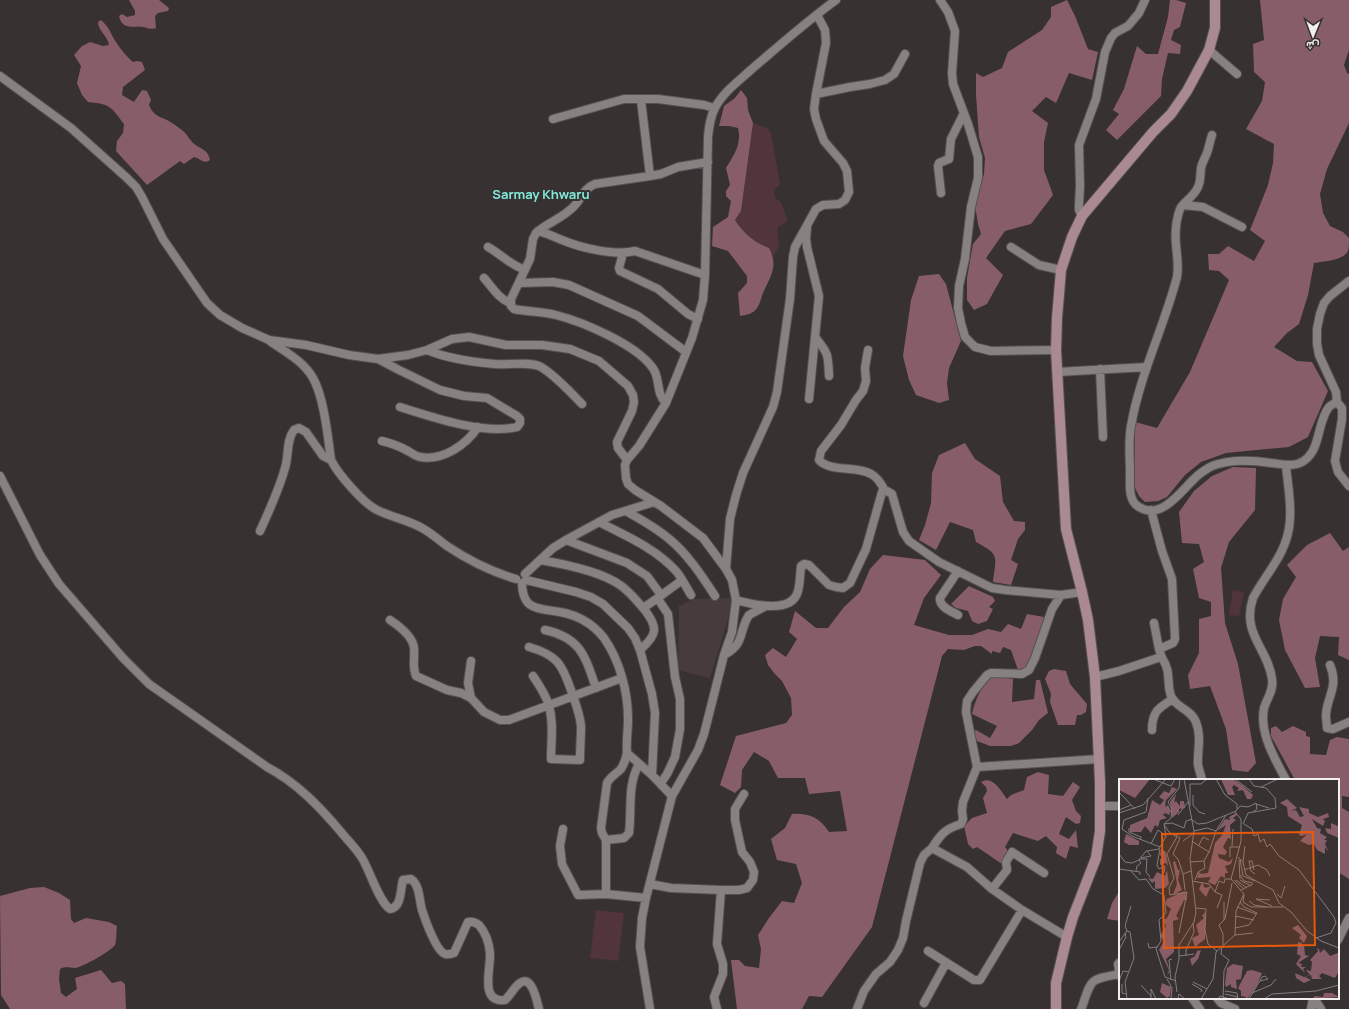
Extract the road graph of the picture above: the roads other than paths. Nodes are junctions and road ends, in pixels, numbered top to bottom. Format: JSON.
{"nodes":[{"id":1,"x":836,"y":0,"type":"edge"},
{"id":2,"x":940,"y":0,"type":"edge"},
{"id":3,"x":1145,"y":0,"type":"edge"},
{"id":4,"x":1215,"y":0,"type":"edge"},
{"id":5,"x":825,"y":4,"type":"edge"},
{"id":6,"x":817,"y":15,"type":"junction"},
{"id":7,"x":1209,"y":50,"type":"junction"},
{"id":8,"x":905,"y":54,"type":"dead end"},
{"id":9,"x":1237,"y":74,"type":"dead end"},
{"id":10,"x":0,"y":76,"type":"edge"},
{"id":11,"x":816,"y":94,"type":"junction"},
{"id":12,"x":641,"y":100,"type":"junction"},
{"id":13,"x":714,"y":108,"type":"junction"},
{"id":14,"x":964,"y":113,"type":"junction"},
{"id":15,"x":553,"y":119,"type":"dead end"},
{"id":16,"x":1212,"y":135,"type":"dead end"},
{"id":17,"x":708,"y":162,"type":"junction"},
{"id":18,"x":650,"y":176,"type":"junction"},
{"id":19,"x":941,"y":193,"type":"dead end"},
{"id":20,"x":1182,"y":205,"type":"junction"},
{"id":21,"x":1082,"y":216,"type":"junction"},
{"id":22,"x":808,"y":223,"type":"junction"},
{"id":23,"x":1242,"y":228,"type":"dead end"},
{"id":24,"x":538,"y":231,"type":"junction"},
{"id":25,"x":1011,"y":247,"type":"dead end"},
{"id":26,"x":488,"y":248,"type":"dead end"},
{"id":27,"x":623,"y":253,"type":"junction"},
{"id":28,"x":525,"y":270,"type":"junction"},
{"id":29,"x":1061,"y":270,"type":"junction"},
{"id":30,"x":705,"y":275,"type":"junction"},
{"id":31,"x":484,"y":278,"type":"dead end"},
{"id":32,"x":1349,"y":281,"type":"edge"},
{"id":33,"x":520,"y":283,"type":"junction"},
{"id":34,"x":510,"y":303,"type":"junction"},
{"id":35,"x":698,"y":319,"type":"junction"},
{"id":36,"x":815,"y":337,"type":"junction"},
{"id":37,"x":269,"y":340,"type":"junction"},
{"id":38,"x":427,"y":350,"type":"junction"},
{"id":39,"x":868,"y":350,"type":"dead end"},
{"id":40,"x":1056,"y":350,"type":"junction"},
{"id":41,"x":686,"y":352,"type":"junction"},
{"id":42,"x":378,"y":359,"type":"junction"},
{"id":43,"x":1146,"y":367,"type":"junction"},
{"id":44,"x":1100,"y":369,"type":"junction"},
{"id":45,"x":1057,"y":372,"type":"junction"},
{"id":46,"x":829,"y":376,"type":"dead end"},
{"id":47,"x":809,"y":400,"type":"dead end"},
{"id":48,"x":1337,"y":402,"type":"junction"},
{"id":49,"x":666,"y":403,"type":"junction"},
{"id":50,"x":582,"y":404,"type":"dead end"},
{"id":51,"x":400,"y":407,"type":"dead end"},
{"id":52,"x":478,"y":427,"type":"junction"},
{"id":53,"x":1103,"y":437,"type":"dead end"},
{"id":54,"x":382,"y":441,"type":"dead end"},
{"id":55,"x":331,"y":460,"type":"junction"},
{"id":56,"x":627,"y":460,"type":"junction"},
{"id":57,"x":1286,"y":466,"type":"junction"},
{"id":58,"x":0,"y":476,"type":"edge"},
{"id":59,"x":1349,"y":486,"type":"edge"},
{"id":60,"x":885,"y":492,"type":"junction"},
{"id":61,"x":654,"y":502,"type":"junction"},
{"id":62,"x":1151,"y":510,"type":"junction"},
{"id":63,"x":626,"y":511,"type":"junction"},
{"id":64,"x":599,"y":522,"type":"junction"},
{"id":65,"x":260,"y":531,"type":"dead end"},
{"id":66,"x":566,"y":540,"type":"junction"},
{"id":67,"x":540,"y":560,"type":"junction"},
{"id":68,"x":726,"y":569,"type":"junction"},
{"id":69,"x":958,"y":571,"type":"junction"},
{"id":70,"x":522,"y":579,"type":"junction"},
{"id":71,"x":681,"y":580,"type":"junction"},
{"id":72,"x":1082,"y":592,"type":"junction"},
{"id":73,"x":1061,"y":594,"type":"junction"},
{"id":74,"x":691,"y":595,"type":"dead end"},
{"id":75,"x":715,"y":596,"type":"dead end"},
{"id":76,"x":659,"y":597,"type":"junction"},
{"id":77,"x":736,"y":600,"type":"junction"},
{"id":78,"x":765,"y":606,"type":"junction"},
{"id":79,"x":643,"y":608,"type":"junction"},
{"id":80,"x":958,"y":615,"type":"dead end"},
{"id":81,"x":390,"y":620,"type":"dead end"},
{"id":82,"x":1154,"y":623,"type":"dead end"},
{"id":83,"x":545,"y":630,"type":"dead end"},
{"id":84,"x":529,"y":647,"type":"dead end"},
{"id":85,"x":1159,"y":649,"type":"junction"},
{"id":86,"x":640,"y":650,"type":"junction"},
{"id":87,"x":724,"y":655,"type":"junction"},
{"id":88,"x":1162,"y":658,"type":"junction"},
{"id":89,"x":471,"y":661,"type":"dead end"},
{"id":90,"x":1330,"y":665,"type":"dead end"},
{"id":91,"x":533,"y":676,"type":"dead end"},
{"id":92,"x":1095,"y":677,"type":"junction"},
{"id":93,"x":622,"y":678,"type":"junction"},
{"id":94,"x":596,"y":688,"type":"junction"},
{"id":95,"x":573,"y":696,"type":"junction"},
{"id":96,"x":471,"y":698,"type":"junction"},
{"id":97,"x":1173,"y":699,"type":"junction"},
{"id":98,"x":549,"y":705,"type":"junction"},
{"id":99,"x":1349,"y":722,"type":"edge"},
{"id":100,"x":1152,"y":730,"type":"dead end"},
{"id":101,"x":628,"y":753,"type":"junction"},
{"id":102,"x":1099,"y":759,"type":"junction"},
{"id":103,"x":639,"y":764,"type":"junction"},
{"id":104,"x":977,"y":767,"type":"junction"},
{"id":105,"x":652,"y":774,"type":"junction"},
{"id":106,"x":1202,"y":779,"type":"edge"},
{"id":107,"x":1286,"y":779,"type":"edge"},
{"id":108,"x":661,"y":784,"type":"junction"},
{"id":109,"x":744,"y":794,"type":"dead end"},
{"id":110,"x":672,"y":796,"type":"junction"},
{"id":111,"x":1100,"y":806,"type":"junction"},
{"id":112,"x":1119,"y":806,"type":"edge"},
{"id":113,"x":563,"y":828,"type":"dead end"},
{"id":114,"x":606,"y":840,"type":"junction"},
{"id":115,"x":932,"y":848,"type":"junction"},
{"id":116,"x":1044,"y":873,"type":"dead end"},
{"id":117,"x":650,"y":884,"type":"junction"},
{"id":118,"x":992,"y":889,"type":"junction"},
{"id":119,"x":721,"y":890,"type":"junction"},
{"id":120,"x":606,"y":894,"type":"junction"},
{"id":121,"x":646,"y":898,"type":"junction"},
{"id":122,"x":1022,"y":910,"type":"junction"},
{"id":123,"x":1349,"y":918,"type":"edge"},
{"id":124,"x":1067,"y":937,"type":"junction"},
{"id":125,"x":1339,"y":938,"type":"edge"},
{"id":126,"x":928,"y":952,"type":"dead end"},
{"id":127,"x":946,"y":963,"type":"junction"},
{"id":128,"x":1119,"y":975,"type":"edge"},
{"id":129,"x":1193,"y":999,"type":"edge"},
{"id":130,"x":1218,"y":999,"type":"edge"},
{"id":131,"x":1313,"y":999,"type":"edge"},
{"id":132,"x":1314,"y":999,"type":"edge"},
{"id":133,"x":924,"y":1003,"type":"dead end"},
{"id":134,"x":858,"y":1006,"type":"edge"},
{"id":135,"x":538,"y":1009,"type":"edge"},
{"id":136,"x":650,"y":1009,"type":"edge"},
{"id":137,"x":717,"y":1009,"type":"edge"},
{"id":138,"x":850,"y":1009,"type":"edge"},
{"id":139,"x":1056,"y":1009,"type":"edge"},
{"id":140,"x":1081,"y":1009,"type":"edge"},
{"id":141,"x":1200,"y":1009,"type":"edge"},
{"id":142,"x":1235,"y":1009,"type":"edge"},
{"id":143,"x":1311,"y":1009,"type":"edge"},
{"id":144,"x":1321,"y":1009,"type":"edge"}],
"edges":[{"from":1,"to":5,"type":"street"},
{"from":2,"to":14,"type":"street"},
{"from":3,"to":21,"type":"street"},
{"from":4,"to":7,"type":"street"},
{"from":5,"to":6,"type":"street"},
{"from":6,"to":11,"type":"street"},
{"from":6,"to":13,"type":"street"},
{"from":7,"to":9,"type":"street"},
{"from":7,"to":21,"type":"street"},
{"from":8,"to":11,"type":"street"},
{"from":10,"to":37,"type":"street"},
{"from":11,"to":22,"type":"street"},
{"from":12,"to":13,"type":"street"},
{"from":12,"to":15,"type":"street"},
{"from":12,"to":18,"type":"street"},
{"from":13,"to":17,"type":"street"},
{"from":14,"to":19,"type":"street"},
{"from":14,"to":40,"type":"street"},
{"from":16,"to":20,"type":"street"},
{"from":17,"to":18,"type":"street"},
{"from":17,"to":30,"type":"street"},
{"from":18,"to":24,"type":"street"},
{"from":20,"to":23,"type":"street"},
{"from":20,"to":43,"type":"street"},
{"from":21,"to":29,"type":"street"},
{"from":22,"to":36,"type":"street"},
{"from":22,"to":68,"type":"street"},
{"from":24,"to":27,"type":"street"},
{"from":24,"to":28,"type":"street"},
{"from":25,"to":29,"type":"street"},
{"from":26,"to":28,"type":"street"},
{"from":27,"to":30,"type":"street"},
{"from":27,"to":35,"type":"street"},
{"from":28,"to":33,"type":"street"},
{"from":29,"to":40,"type":"street"},
{"from":30,"to":35,"type":"street"},
{"from":31,"to":34,"type":"street"},
{"from":32,"to":48,"type":"street"},
{"from":33,"to":34,"type":"street"},
{"from":33,"to":41,"type":"street"},
{"from":34,"to":49,"type":"street"},
{"from":35,"to":41,"type":"street"},
{"from":36,"to":46,"type":"street"},
{"from":36,"to":47,"type":"street"},
{"from":37,"to":42,"type":"street"},
{"from":37,"to":55,"type":"street"},
{"from":38,"to":42,"type":"street"},
{"from":38,"to":50,"type":"street"},
{"from":38,"to":56,"type":"street"},
{"from":39,"to":60,"type":"street"},
{"from":40,"to":45,"type":"street"},
{"from":41,"to":49,"type":"street"},
{"from":42,"to":52,"type":"street"},
{"from":43,"to":44,"type":"street"},
{"from":43,"to":62,"type":"street"},
{"from":44,"to":45,"type":"street"},
{"from":44,"to":53,"type":"street"},
{"from":45,"to":72,"type":"street"},
{"from":48,"to":57,"type":"street"},
{"from":48,"to":59,"type":"street"},
{"from":49,"to":56,"type":"street"},
{"from":51,"to":52,"type":"street"},
{"from":52,"to":54,"type":"street"},
{"from":55,"to":65,"type":"street"},
{"from":55,"to":70,"type":"street"},
{"from":56,"to":61,"type":"street"},
{"from":57,"to":62,"type":"street"},
{"from":57,"to":107,"type":"street"},
{"from":58,"to":135,"type":"street"},
{"from":60,"to":69,"type":"street"},
{"from":60,"to":78,"type":"street"},
{"from":61,"to":63,"type":"street"},
{"from":61,"to":68,"type":"street"},
{"from":62,"to":85,"type":"street"},
{"from":63,"to":64,"type":"street"},
{"from":63,"to":75,"type":"street"},
{"from":64,"to":66,"type":"street"},
{"from":64,"to":71,"type":"street"},
{"from":66,"to":67,"type":"street"},
{"from":66,"to":76,"type":"street"},
{"from":67,"to":70,"type":"street"},
{"from":67,"to":79,"type":"street"},
{"from":68,"to":77,"type":"street"},
{"from":69,"to":73,"type":"street"},
{"from":69,"to":80,"type":"street"},
{"from":70,"to":86,"type":"street"},
{"from":70,"to":93,"type":"street"},
{"from":71,"to":74,"type":"street"},
{"from":71,"to":76,"type":"street"},
{"from":72,"to":73,"type":"street"},
{"from":72,"to":92,"type":"street"},
{"from":73,"to":104,"type":"street"},
{"from":76,"to":79,"type":"street"},
{"from":76,"to":108,"type":"street"},
{"from":77,"to":78,"type":"street"},
{"from":77,"to":87,"type":"street"},
{"from":78,"to":87,"type":"street"},
{"from":79,"to":86,"type":"street"},
{"from":81,"to":96,"type":"street"},
{"from":82,"to":85,"type":"street"},
{"from":83,"to":94,"type":"street"},
{"from":84,"to":95,"type":"street"},
{"from":85,"to":88,"type":"street"},
{"from":86,"to":105,"type":"street"},
{"from":87,"to":110,"type":"street"},
{"from":88,"to":92,"type":"street"},
{"from":88,"to":97,"type":"street"},
{"from":89,"to":96,"type":"street"},
{"from":90,"to":99,"type":"street"},
{"from":91,"to":98,"type":"street"},
{"from":92,"to":102,"type":"street"},
{"from":93,"to":94,"type":"street"},
{"from":93,"to":101,"type":"street"},
{"from":94,"to":95,"type":"street"},
{"from":95,"to":98,"type":"street"},
{"from":95,"to":98,"type":"street"},
{"from":96,"to":98,"type":"street"},
{"from":97,"to":100,"type":"street"},
{"from":97,"to":106,"type":"street"},
{"from":101,"to":103,"type":"street"},
{"from":101,"to":114,"type":"street"},
{"from":102,"to":104,"type":"street"},
{"from":102,"to":111,"type":"street"},
{"from":103,"to":105,"type":"street"},
{"from":103,"to":114,"type":"street"},
{"from":104,"to":115,"type":"street"},
{"from":105,"to":108,"type":"street"},
{"from":108,"to":110,"type":"street"},
{"from":109,"to":119,"type":"street"},
{"from":110,"to":117,"type":"street"},
{"from":111,"to":112,"type":"street"},
{"from":111,"to":124,"type":"street"},
{"from":113,"to":120,"type":"street"},
{"from":114,"to":120,"type":"street"},
{"from":115,"to":118,"type":"street"},
{"from":115,"to":134,"type":"street"},
{"from":116,"to":118,"type":"street"},
{"from":117,"to":119,"type":"street"},
{"from":117,"to":121,"type":"street"},
{"from":118,"to":122,"type":"street"},
{"from":119,"to":137,"type":"street"},
{"from":120,"to":121,"type":"street"},
{"from":121,"to":136,"type":"street"},
{"from":122,"to":124,"type":"street"},
{"from":122,"to":127,"type":"street"},
{"from":123,"to":125,"type":"street"},
{"from":124,"to":139,"type":"street"},
{"from":126,"to":127,"type":"street"},
{"from":127,"to":133,"type":"street"},
{"from":128,"to":140,"type":"street"},
{"from":129,"to":141,"type":"street"},
{"from":130,"to":142,"type":"street"},
{"from":131,"to":143,"type":"street"},
{"from":132,"to":144,"type":"street"},
{"from":134,"to":138,"type":"street"}]}
